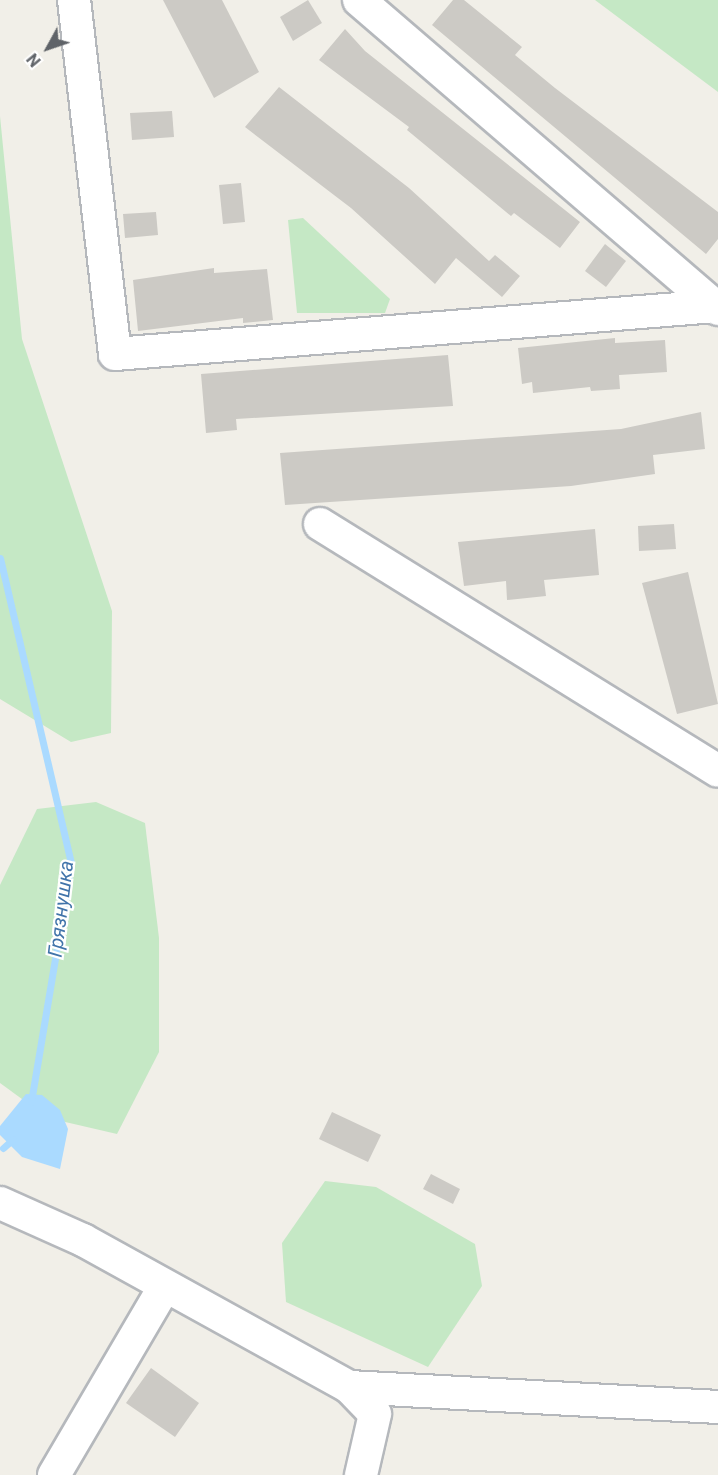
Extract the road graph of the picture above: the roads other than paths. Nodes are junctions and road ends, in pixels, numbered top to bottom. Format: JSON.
{"nodes":[{"id":1,"x":74,"y":0,"type":"edge"},
{"id":2,"x":359,"y":0,"type":"edge"},
{"id":3,"x":716,"y":307,"type":"edge"},
{"id":4,"x":320,"y":524,"type":"dead end"},
{"id":5,"x":718,"y":771,"type":"edge"},
{"id":6,"x":0,"y":1203,"type":"edge"},
{"id":7,"x":165,"y":1286,"type":"junction"},
{"id":8,"x":349,"y":1387,"type":"junction"},
{"id":9,"x":718,"y":1407,"type":"edge"},
{"id":10,"x":54,"y":1475,"type":"edge"},
{"id":11,"x":361,"y":1475,"type":"edge"}],
"edges":[{"from":1,"to":3,"type":"street"},
{"from":2,"to":3,"type":"street"},
{"from":4,"to":5,"type":"street"},
{"from":6,"to":7,"type":"street"},
{"from":7,"to":8,"type":"street"},
{"from":7,"to":10,"type":"street"},
{"from":8,"to":9,"type":"street"},
{"from":8,"to":11,"type":"street"}]}
